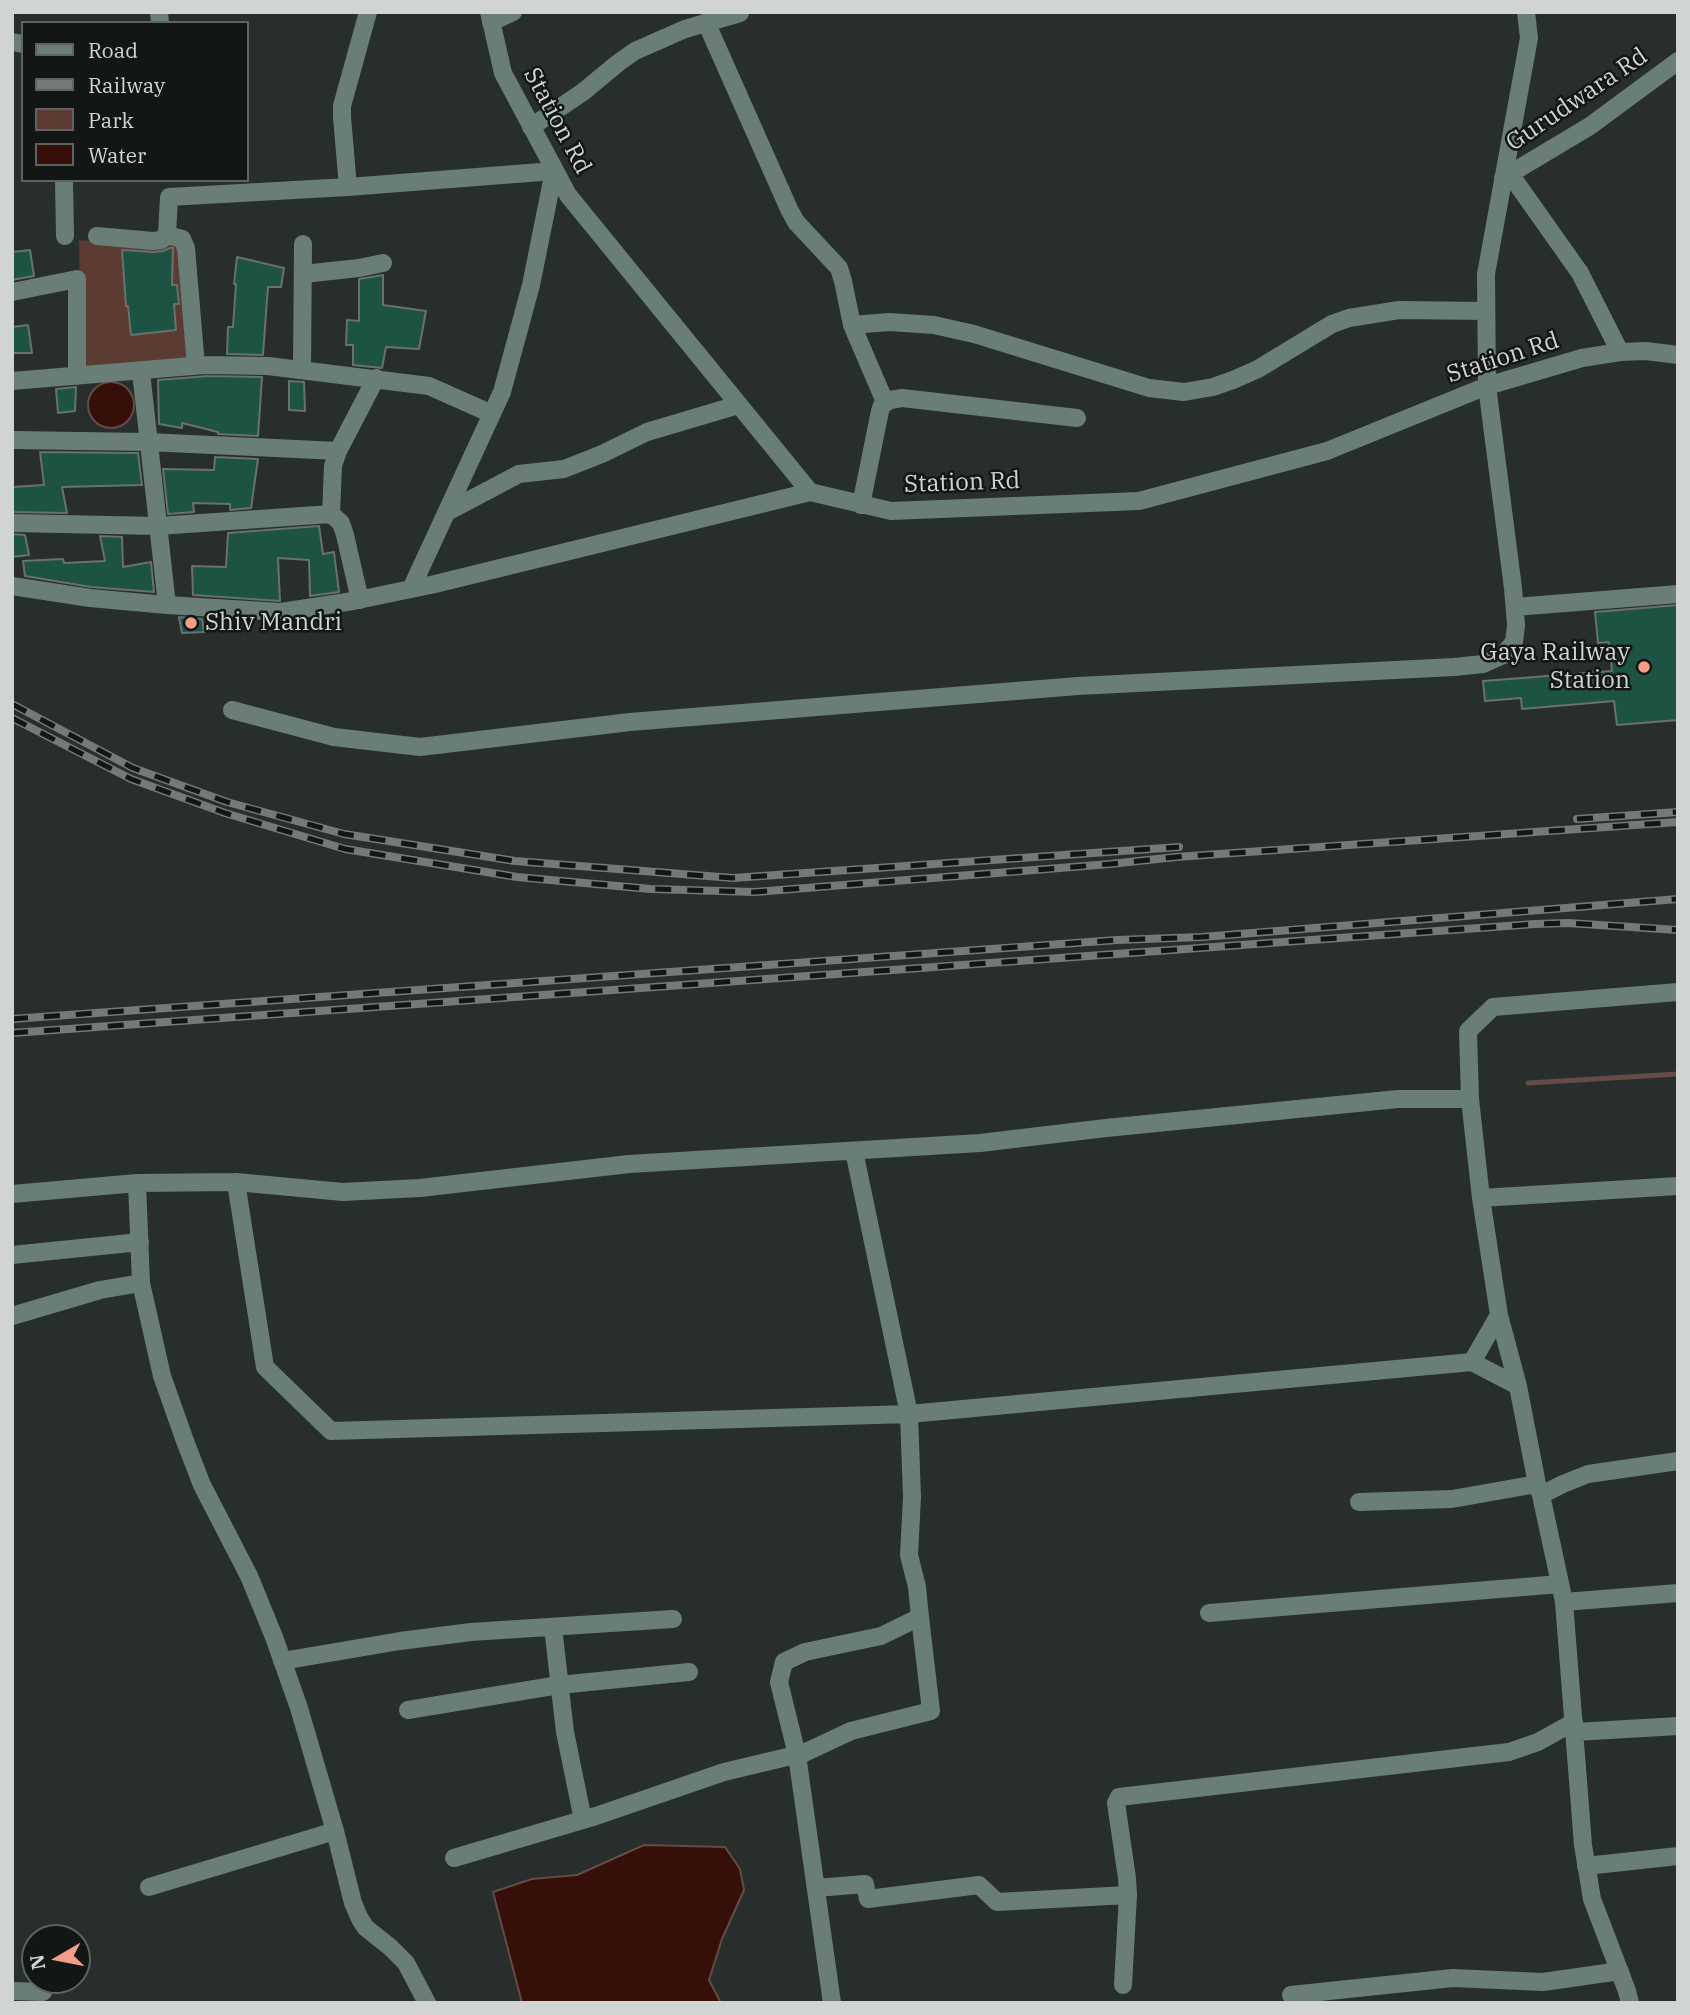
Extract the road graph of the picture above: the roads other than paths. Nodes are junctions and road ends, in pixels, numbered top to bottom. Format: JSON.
{"nodes":[{"id":1,"x":368,"y":12,"type":"edge"},
{"id":2,"x":513,"y":12,"type":"edge"},
{"id":3,"x":1526,"y":12,"type":"edge"},
{"id":4,"x":740,"y":13,"type":"edge"},
{"id":5,"x":490,"y":17,"type":"edge"},
{"id":6,"x":706,"y":22,"type":"junction"},
{"id":7,"x":1678,"y":61,"type":"edge"},
{"id":8,"x":531,"y":127,"type":"junction"},
{"id":9,"x":554,"y":171,"type":"junction"},
{"id":10,"x":1507,"y":176,"type":"junction"},
{"id":11,"x":64,"y":182,"type":"edge"},
{"id":12,"x":348,"y":187,"type":"junction"},
{"id":13,"x":168,"y":188,"type":"edge"},
{"id":14,"x":167,"y":235,"type":"junction"},
{"id":15,"x":65,"y":236,"type":"dead end"},
{"id":16,"x":97,"y":236,"type":"dead end"},
{"id":17,"x":303,"y":244,"type":"dead end"},
{"id":18,"x":383,"y":263,"type":"dead end"},
{"id":19,"x":303,"y":274,"type":"junction"},
{"id":20,"x":12,"y":292,"type":"edge"},
{"id":21,"x":1486,"y":311,"type":"junction"},
{"id":22,"x":852,"y":325,"type":"junction"},
{"id":23,"x":1620,"y":352,"type":"junction"},
{"id":24,"x":1678,"y":355,"type":"edge"},
{"id":25,"x":196,"y":366,"type":"junction"},
{"id":26,"x":302,"y":369,"type":"junction"},
{"id":27,"x":141,"y":372,"type":"junction"},
{"id":28,"x":77,"y":376,"type":"junction"},
{"id":29,"x":376,"y":378,"type":"junction"},
{"id":30,"x":12,"y":381,"type":"edge"},
{"id":31,"x":1486,"y":386,"type":"junction"},
{"id":32,"x":885,"y":402,"type":"junction"},
{"id":33,"x":738,"y":405,"type":"junction"},
{"id":34,"x":492,"y":414,"type":"junction"},
{"id":35,"x":1077,"y":418,"type":"dead end"},
{"id":36,"x":12,"y":440,"type":"edge"},
{"id":37,"x":148,"y":442,"type":"junction"},
{"id":38,"x":338,"y":452,"type":"junction"},
{"id":39,"x":810,"y":492,"type":"junction"},
{"id":40,"x":861,"y":505,"type":"junction"},
{"id":41,"x":447,"y":512,"type":"junction"},
{"id":42,"x":331,"y":514,"type":"junction"},
{"id":43,"x":12,"y":523,"type":"edge"},
{"id":44,"x":158,"y":526,"type":"junction"},
{"id":45,"x":12,"y":586,"type":"edge"},
{"id":46,"x":411,"y":589,"type":"junction"},
{"id":47,"x":1678,"y":594,"type":"edge"},
{"id":48,"x":360,"y":600,"type":"junction"},
{"id":49,"x":167,"y":606,"type":"junction"},
{"id":50,"x":1515,"y":607,"type":"junction"},
{"id":51,"x":232,"y":710,"type":"dead end"},
{"id":52,"x":1678,"y":992,"type":"edge"},
{"id":53,"x":1470,"y":1099,"type":"junction"},
{"id":54,"x":854,"y":1151,"type":"junction"},
{"id":55,"x":236,"y":1182,"type":"junction"},
{"id":56,"x":137,"y":1183,"type":"junction"},
{"id":57,"x":1678,"y":1186,"type":"edge"},
{"id":58,"x":12,"y":1194,"type":"edge"},
{"id":59,"x":1481,"y":1198,"type":"junction"},
{"id":60,"x":139,"y":1242,"type":"junction"},
{"id":61,"x":12,"y":1255,"type":"edge"},
{"id":62,"x":141,"y":1283,"type":"junction"},
{"id":63,"x":1499,"y":1315,"type":"junction"},
{"id":64,"x":12,"y":1316,"type":"edge"},
{"id":65,"x":1472,"y":1362,"type":"junction"},
{"id":66,"x":1518,"y":1386,"type":"junction"},
{"id":67,"x":909,"y":1414,"type":"junction"},
{"id":68,"x":1678,"y":1461,"type":"edge"},
{"id":69,"x":1539,"y":1490,"type":"junction"},
{"id":70,"x":1359,"y":1502,"type":"dead end"},
{"id":71,"x":1560,"y":1584,"type":"junction"},
{"id":72,"x":1678,"y":1593,"type":"edge"},
{"id":73,"x":1564,"y":1602,"type":"junction"},
{"id":74,"x":1209,"y":1613,"type":"dead end"},
{"id":75,"x":920,"y":1617,"type":"junction"},
{"id":76,"x":673,"y":1619,"type":"dead end"},
{"id":77,"x":553,"y":1627,"type":"junction"},
{"id":78,"x":282,"y":1661,"type":"junction"},
{"id":79,"x":689,"y":1672,"type":"dead end"},
{"id":80,"x":559,"y":1685,"type":"junction"},
{"id":81,"x":408,"y":1710,"type":"dead end"},
{"id":82,"x":1678,"y":1726,"type":"edge"},
{"id":83,"x":1574,"y":1727,"type":"junction"},
{"id":84,"x":797,"y":1755,"type":"junction"},
{"id":85,"x":583,"y":1820,"type":"junction"},
{"id":86,"x":335,"y":1831,"type":"junction"},
{"id":87,"x":1678,"y":1856,"type":"edge"},
{"id":88,"x":454,"y":1858,"type":"dead end"},
{"id":89,"x":1586,"y":1866,"type":"junction"},
{"id":90,"x":149,"y":1887,"type":"dead end"},
{"id":91,"x":816,"y":1888,"type":"junction"},
{"id":92,"x":1128,"y":1895,"type":"junction"},
{"id":93,"x":1620,"y":1971,"type":"junction"},
{"id":94,"x":1123,"y":1985,"type":"dead end"},
{"id":95,"x":1291,"y":1995,"type":"dead end"},
{"id":96,"x":427,"y":2003,"type":"edge"},
{"id":97,"x":832,"y":2003,"type":"edge"},
{"id":98,"x":1630,"y":2003,"type":"edge"}],
"edges":[{"from":1,"to":12,"type":"street"},
{"from":2,"to":5,"type":"street"},
{"from":3,"to":10,"type":"street"},
{"from":4,"to":6,"type":"street"},
{"from":5,"to":8,"type":"street","name":"Station Rd"},
{"from":6,"to":8,"type":"street"},
{"from":6,"to":22,"type":"street"},
{"from":7,"to":10,"type":"street","name":"Gurudwara Rd"},
{"from":8,"to":9,"type":"street","name":"Station Rd"},
{"from":9,"to":12,"type":"street"},
{"from":9,"to":33,"type":"street","name":"Station Rd"},
{"from":9,"to":34,"type":"street"},
{"from":10,"to":21,"type":"street"},
{"from":10,"to":23,"type":"street"},
{"from":11,"to":15,"type":"street"},
{"from":12,"to":13,"type":"street"},
{"from":13,"to":14,"type":"street"},
{"from":14,"to":16,"type":"street"},
{"from":14,"to":25,"type":"street"},
{"from":17,"to":19,"type":"street"},
{"from":18,"to":19,"type":"street"},
{"from":19,"to":26,"type":"street"},
{"from":20,"to":28,"type":"street"},
{"from":21,"to":22,"type":"street"},
{"from":21,"to":31,"type":"street"},
{"from":22,"to":32,"type":"street"},
{"from":23,"to":24,"type":"street","name":"Station Rd"},
{"from":23,"to":31,"type":"street","name":"Station Rd"},
{"from":25,"to":26,"type":"street"},
{"from":25,"to":27,"type":"street"},
{"from":26,"to":29,"type":"street"},
{"from":27,"to":28,"type":"street"},
{"from":27,"to":37,"type":"street"},
{"from":28,"to":30,"type":"street"},
{"from":29,"to":34,"type":"street"},
{"from":29,"to":38,"type":"street"},
{"from":31,"to":40,"type":"street","name":"Station Rd"},
{"from":31,"to":50,"type":"street"},
{"from":32,"to":35,"type":"street"},
{"from":32,"to":40,"type":"street"},
{"from":33,"to":39,"type":"street","name":"Station Rd"},
{"from":33,"to":41,"type":"street"},
{"from":34,"to":41,"type":"street"},
{"from":36,"to":37,"type":"street"},
{"from":37,"to":38,"type":"street"},
{"from":37,"to":44,"type":"street"},
{"from":38,"to":42,"type":"street"},
{"from":39,"to":40,"type":"street","name":"Station Rd"},
{"from":39,"to":46,"type":"street"},
{"from":41,"to":46,"type":"street"},
{"from":42,"to":44,"type":"street"},
{"from":42,"to":48,"type":"street"},
{"from":43,"to":44,"type":"street"},
{"from":44,"to":49,"type":"street"},
{"from":45,"to":49,"type":"street"},
{"from":46,"to":48,"type":"street"},
{"from":47,"to":50,"type":"street"},
{"from":48,"to":49,"type":"street"},
{"from":50,"to":51,"type":"street"},
{"from":52,"to":53,"type":"street"},
{"from":53,"to":54,"type":"street"},
{"from":53,"to":59,"type":"street"},
{"from":54,"to":55,"type":"street"},
{"from":54,"to":67,"type":"street"},
{"from":55,"to":56,"type":"street"},
{"from":55,"to":67,"type":"street"},
{"from":56,"to":58,"type":"street"},
{"from":56,"to":60,"type":"street"},
{"from":57,"to":59,"type":"street"},
{"from":59,"to":63,"type":"street"},
{"from":60,"to":61,"type":"street"},
{"from":60,"to":62,"type":"street"},
{"from":62,"to":64,"type":"street"},
{"from":62,"to":78,"type":"street"},
{"from":63,"to":65,"type":"street"},
{"from":63,"to":66,"type":"street"},
{"from":65,"to":66,"type":"street"},
{"from":65,"to":67,"type":"street"},
{"from":66,"to":69,"type":"street"},
{"from":67,"to":75,"type":"street"},
{"from":68,"to":69,"type":"street"},
{"from":69,"to":70,"type":"street"},
{"from":69,"to":71,"type":"street"},
{"from":71,"to":73,"type":"street"},
{"from":71,"to":74,"type":"street"},
{"from":72,"to":73,"type":"street"},
{"from":73,"to":83,"type":"street"},
{"from":75,"to":84,"type":"street"},
{"from":75,"to":84,"type":"street"},
{"from":76,"to":77,"type":"street"},
{"from":77,"to":78,"type":"street"},
{"from":77,"to":80,"type":"street"},
{"from":78,"to":86,"type":"street"},
{"from":79,"to":80,"type":"street"},
{"from":80,"to":81,"type":"street"},
{"from":80,"to":85,"type":"street"},
{"from":82,"to":83,"type":"street"},
{"from":83,"to":89,"type":"street"},
{"from":83,"to":92,"type":"street"},
{"from":84,"to":85,"type":"street"},
{"from":84,"to":91,"type":"street"},
{"from":85,"to":88,"type":"street"},
{"from":86,"to":90,"type":"street"},
{"from":86,"to":96,"type":"street"},
{"from":87,"to":89,"type":"street"},
{"from":89,"to":93,"type":"street"},
{"from":91,"to":92,"type":"street"},
{"from":91,"to":97,"type":"street"},
{"from":92,"to":94,"type":"street"},
{"from":93,"to":95,"type":"street"},
{"from":93,"to":98,"type":"street"}]}
